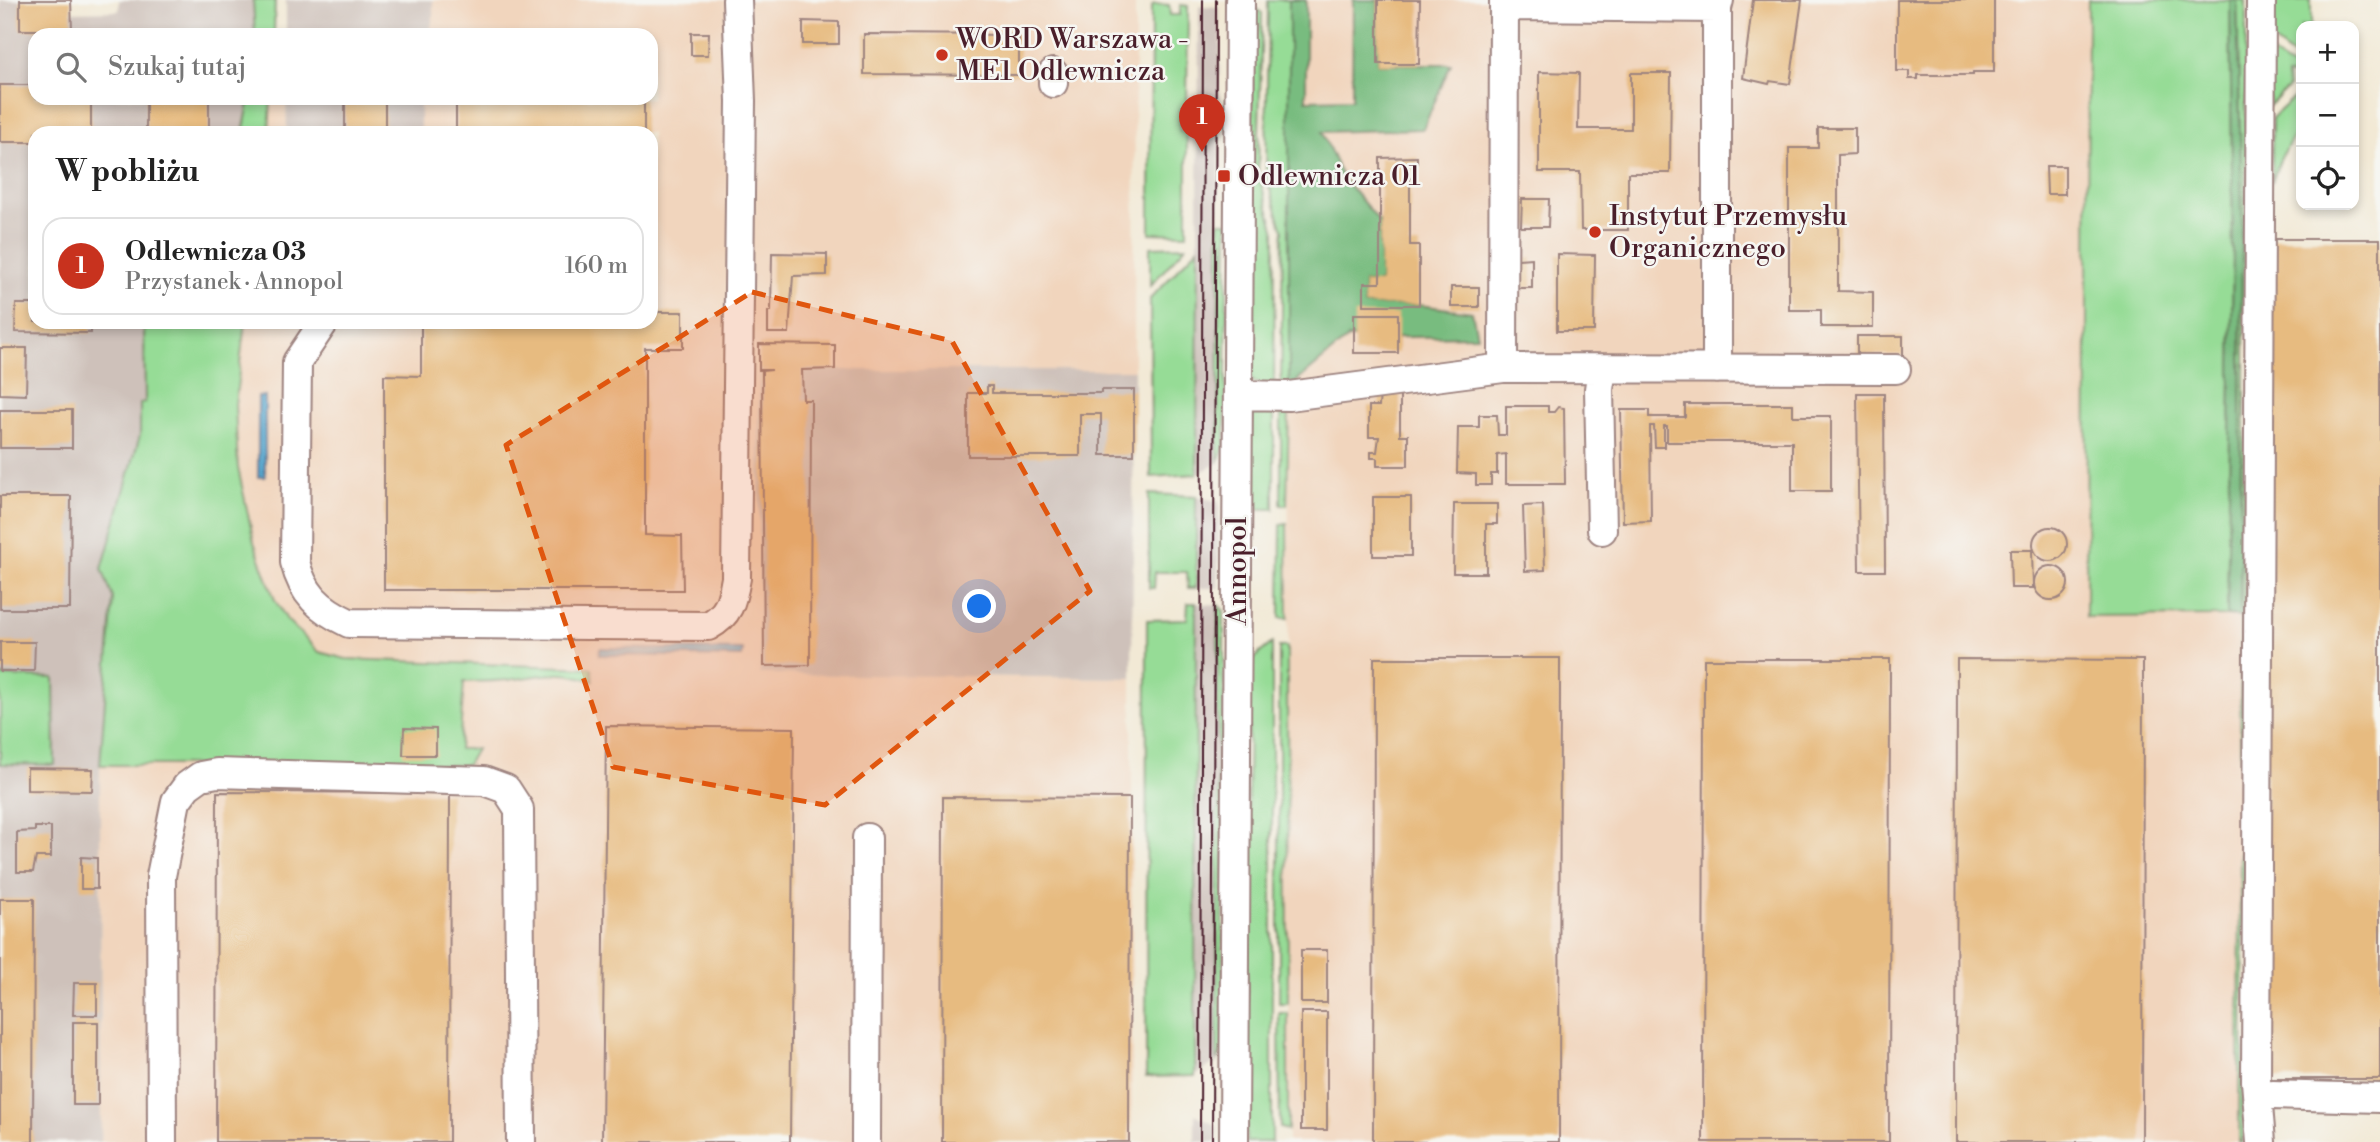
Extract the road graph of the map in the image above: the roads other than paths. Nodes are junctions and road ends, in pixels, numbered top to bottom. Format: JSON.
{"nodes":[{"id":1,"x":737,"y":0,"type":"edge"},
{"id":2,"x":1240,"y":0,"type":"edge"},
{"id":3,"x":2261,"y":0,"type":"edge"},
{"id":4,"x":1504,"y":3,"type":"edge"},
{"id":5,"x":1718,"y":4,"type":"edge"},
{"id":6,"x":319,"y":329,"type":"edge"},
{"id":7,"x":1503,"y":368,"type":"junction"},
{"id":8,"x":1602,"y":369,"type":"junction"},
{"id":9,"x":1717,"y":369,"type":"junction"},
{"id":10,"x":1896,"y":369,"type":"dead end"},
{"id":11,"x":1238,"y":395,"type":"junction"},
{"id":12,"x":1602,"y":530,"type":"dead end"},
{"id":13,"x":867,"y":838,"type":"dead end"},
{"id":14,"x":2273,"y":1095,"type":"dead end"},
{"id":15,"x":2380,"y":1098,"type":"edge"},
{"id":16,"x":162,"y":1142,"type":"edge"},
{"id":17,"x":522,"y":1142,"type":"edge"},
{"id":18,"x":866,"y":1142,"type":"edge"},
{"id":19,"x":1234,"y":1142,"type":"edge"},
{"id":20,"x":2261,"y":1142,"type":"edge"}],
"edges":[{"from":1,"to":6,"type":"street"},
{"from":2,"to":11,"type":"street","name":"Annopol"},
{"from":3,"to":20,"type":"street"},
{"from":4,"to":5,"type":"street"},
{"from":4,"to":7,"type":"street"},
{"from":5,"to":9,"type":"street"},
{"from":7,"to":8,"type":"street"},
{"from":7,"to":11,"type":"street"},
{"from":8,"to":9,"type":"street"},
{"from":8,"to":12,"type":"street"},
{"from":9,"to":10,"type":"street"},
{"from":11,"to":19,"type":"street","name":"Annopol"},
{"from":13,"to":18,"type":"street"},
{"from":14,"to":15,"type":"street"},
{"from":16,"to":17,"type":"street"}]}
